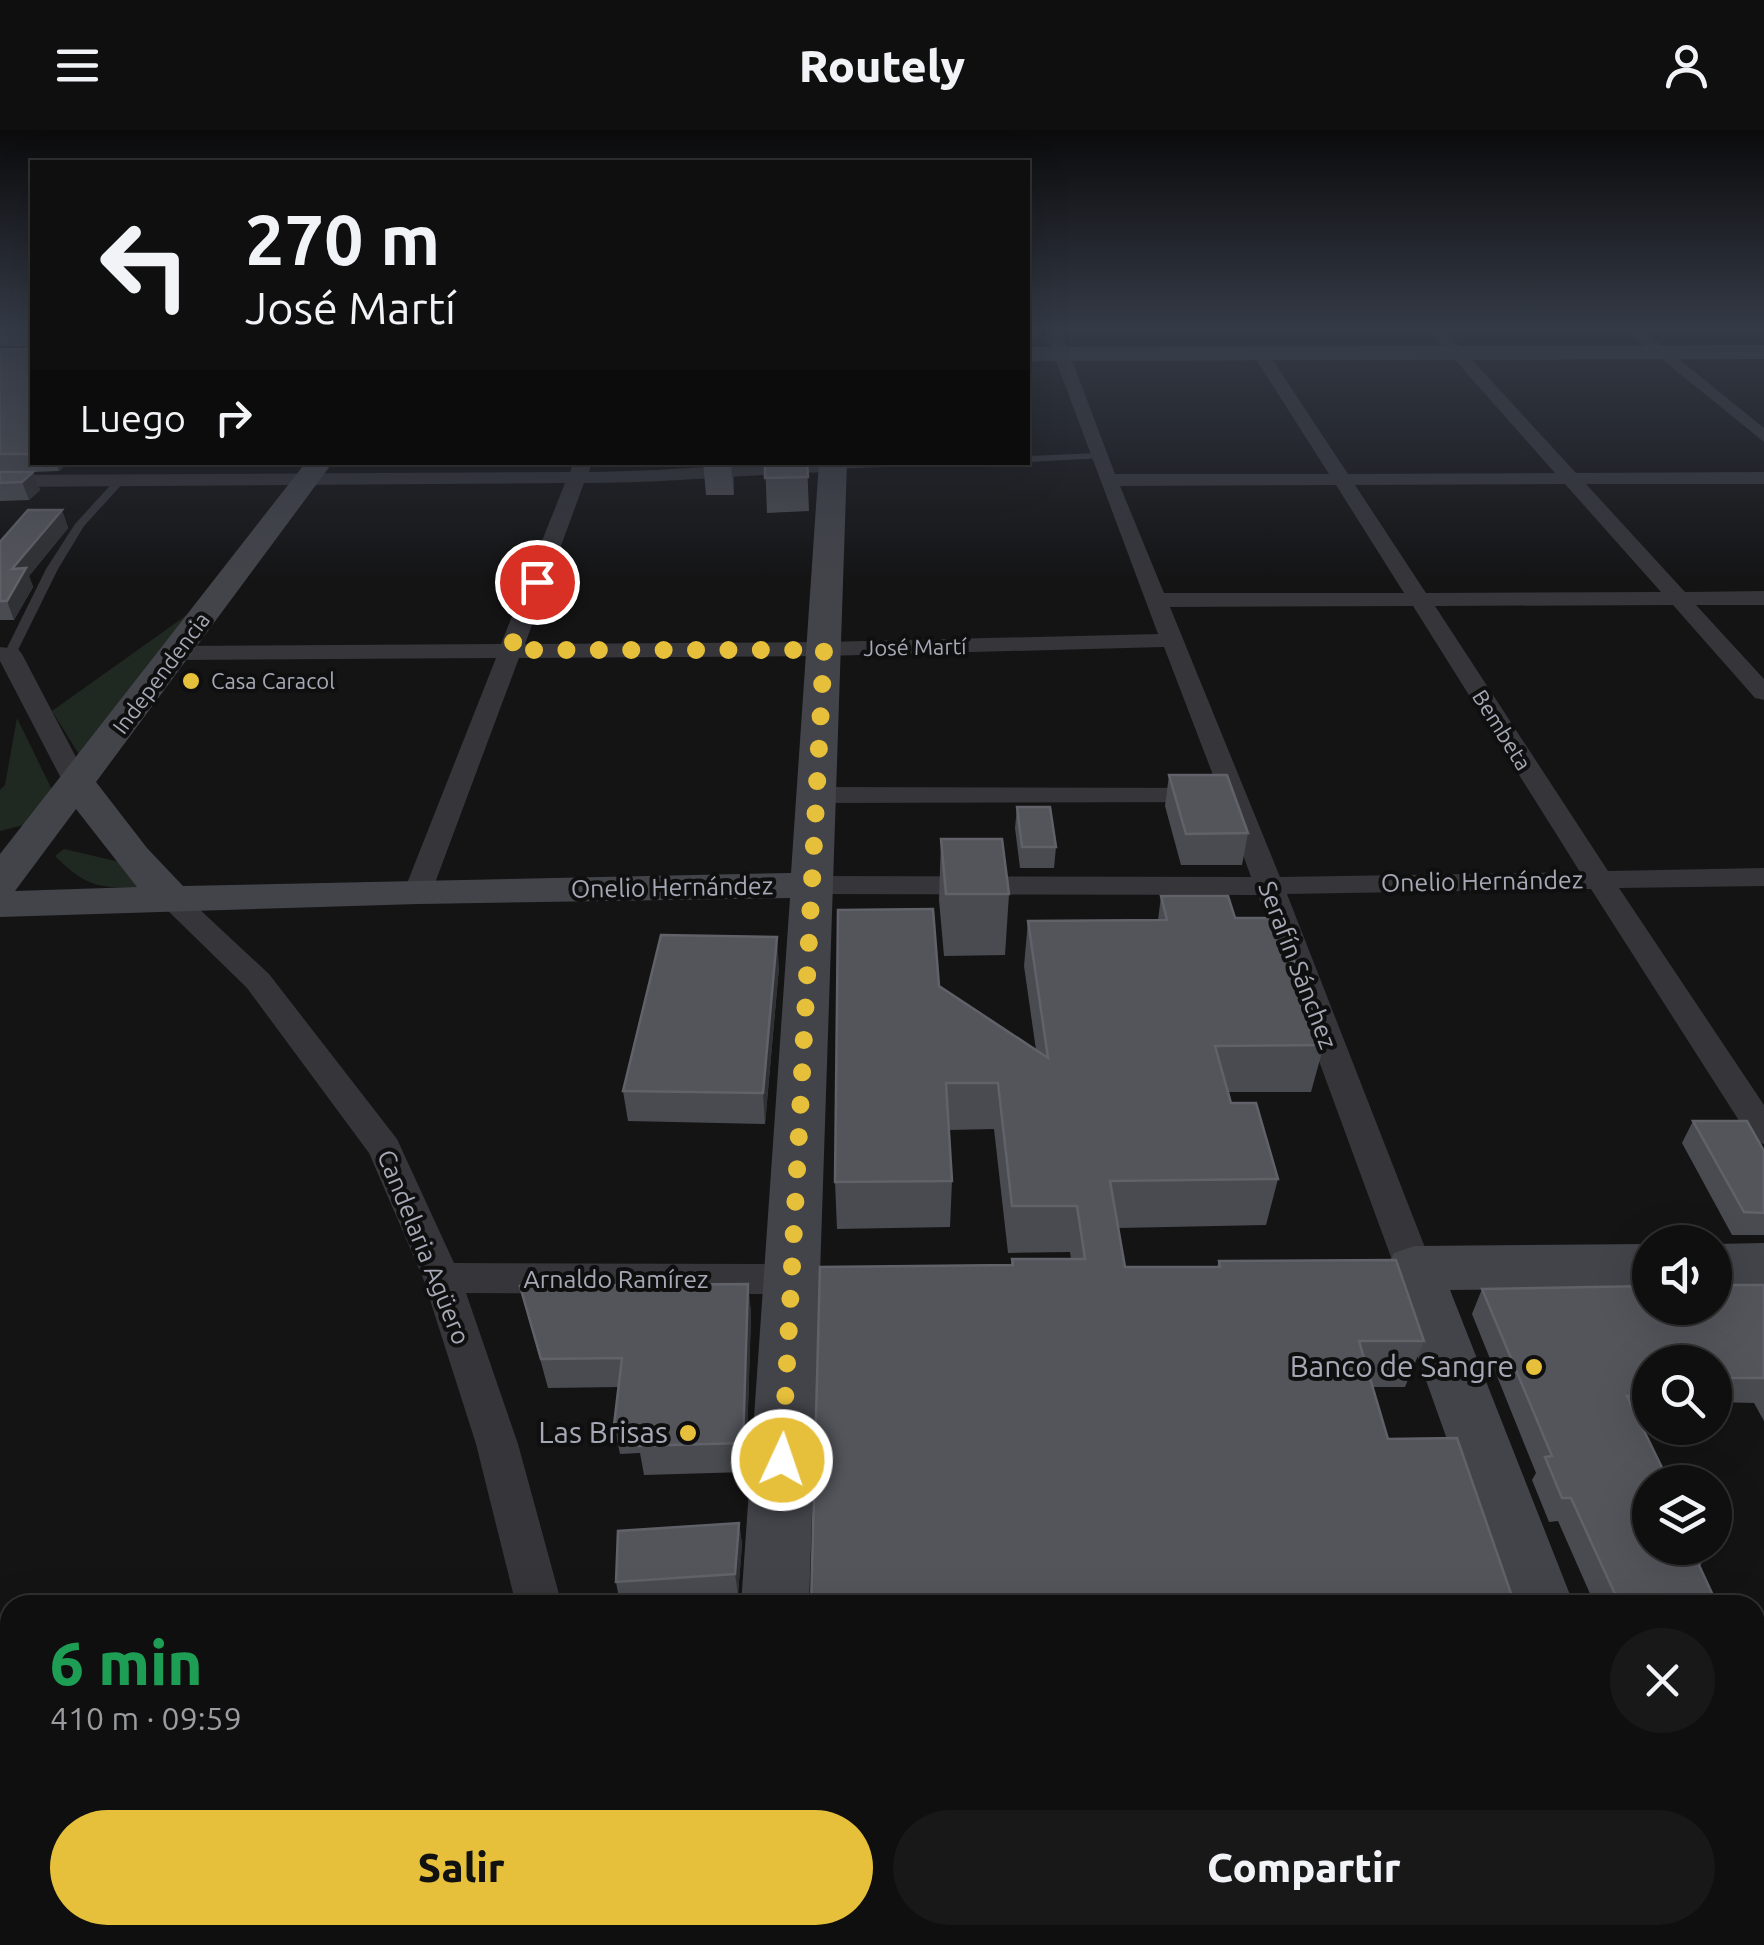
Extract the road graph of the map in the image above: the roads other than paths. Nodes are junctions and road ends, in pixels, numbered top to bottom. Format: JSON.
{"nodes":[{"id":1,"x":1082,"y":411,"type":"edge"},
{"id":2,"x":1298,"y":411,"type":"edge"},
{"id":3,"x":1509,"y":411,"type":"edge"},
{"id":4,"x":1732,"y":411,"type":"edge"},
{"id":5,"x":1764,"y":437,"type":"edge"},
{"id":6,"x":1099,"y":456,"type":"junction"},
{"id":7,"x":1030,"y":459,"type":"edge"},
{"id":8,"x":81,"y":465,"type":"edge"},
{"id":9,"x":791,"y":465,"type":"edge"},
{"id":10,"x":833,"y":465,"type":"edge"},
{"id":11,"x":580,"y":470,"type":"edge"},
{"id":12,"x":313,"y":472,"type":"edge"},
{"id":13,"x":1570,"y":478,"type":"junction"},
{"id":14,"x":1764,"y":478,"type":"edge"},
{"id":15,"x":1343,"y":479,"type":"junction"},
{"id":16,"x":66,"y":480,"type":"junction"},
{"id":17,"x":121,"y":480,"type":"junction"},
{"id":18,"x":1108,"y":480,"type":"junction"},
{"id":19,"x":0,"y":481,"type":"edge"},
{"id":20,"x":40,"y":506,"type":"edge"},
{"id":21,"x":1421,"y":597,"type":"junction"},
{"id":22,"x":1764,"y":598,"type":"edge"},
{"id":23,"x":1679,"y":599,"type":"junction"},
{"id":24,"x":1156,"y":600,"type":"junction"},
{"id":25,"x":1174,"y":640,"type":"junction"},
{"id":26,"x":510,"y":650,"type":"junction"},
{"id":27,"x":824,"y":650,"type":"junction"},
{"id":28,"x":5,"y":654,"type":"edge"},
{"id":29,"x":176,"y":654,"type":"junction"},
{"id":30,"x":1764,"y":693,"type":"edge"},
{"id":31,"x":77,"y":784,"type":"junction"},
{"id":32,"x":1234,"y":794,"type":"junction"},
{"id":33,"x":816,"y":795,"type":"junction"},
{"id":34,"x":21,"y":843,"type":"edge"},
{"id":35,"x":132,"y":857,"type":"junction"},
{"id":36,"x":1764,"y":876,"type":"edge"},
{"id":37,"x":1596,"y":879,"type":"junction"},
{"id":38,"x":0,"y":882,"type":"edge"},
{"id":39,"x":810,"y":885,"type":"junction"},
{"id":40,"x":1268,"y":886,"type":"junction"},
{"id":41,"x":418,"y":891,"type":"junction"},
{"id":42,"x":171,"y":898,"type":"junction"},
{"id":43,"x":115,"y":900,"type":"junction"},
{"id":44,"x":0,"y":904,"type":"edge"},
{"id":45,"x":1764,"y":1132,"type":"edge"},
{"id":46,"x":1764,"y":1265,"type":"edge"},
{"id":47,"x":1632,"y":1266,"type":"edge"},
{"id":48,"x":1732,"y":1266,"type":"edge"},
{"id":49,"x":1404,"y":1269,"type":"junction"},
{"id":50,"x":442,"y":1278,"type":"junction"},
{"id":51,"x":800,"y":1279,"type":"junction"},
{"id":52,"x":536,"y":1595,"type":"edge"},
{"id":53,"x":776,"y":1595,"type":"edge"},
{"id":54,"x":1536,"y":1595,"type":"edge"}],
"edges":[{"from":1,"to":6,"type":"street","name":"Serafín Sánchez"},
{"from":2,"to":15,"type":"street","name":"Bembeta"},
{"from":3,"to":13,"type":"street"},
{"from":4,"to":5,"type":"street"},
{"from":6,"to":7,"type":"lane"},
{"from":6,"to":18,"type":"street","name":"Serafín Sánchez"},
{"from":8,"to":16,"type":"street"},
{"from":9,"to":11,"type":"street"},
{"from":10,"to":27,"type":"main road"},
{"from":11,"to":12,"type":"street"},
{"from":11,"to":26,"type":"street"},
{"from":12,"to":17,"type":"street"},
{"from":12,"to":29,"type":"main road","name":"Independencia"},
{"from":13,"to":14,"type":"street"},
{"from":13,"to":15,"type":"street"},
{"from":13,"to":23,"type":"street"},
{"from":15,"to":18,"type":"street"},
{"from":15,"to":21,"type":"street","name":"Bembeta"},
{"from":16,"to":17,"type":"street"},
{"from":16,"to":19,"type":"street"},
{"from":16,"to":20,"type":"street"},
{"from":17,"to":28,"type":"lane"},
{"from":18,"to":24,"type":"street","name":"Serafín Sánchez"},
{"from":21,"to":23,"type":"street"},
{"from":21,"to":24,"type":"street"},
{"from":21,"to":37,"type":"street","name":"Bembeta"},
{"from":22,"to":23,"type":"street"},
{"from":23,"to":30,"type":"street"},
{"from":24,"to":25,"type":"street","name":"Serafín Sánchez"},
{"from":25,"to":27,"type":"street","name":"José Martí"},
{"from":25,"to":32,"type":"street","name":"Serafín Sánchez"},
{"from":26,"to":27,"type":"street","name":"José Martí"},
{"from":26,"to":29,"type":"street","name":"José Martí"},
{"from":26,"to":41,"type":"street"},
{"from":27,"to":33,"type":"main road"},
{"from":28,"to":31,"type":"street"},
{"from":29,"to":31,"type":"main road","name":"Independencia"},
{"from":31,"to":34,"type":"main road","name":"Independencia"},
{"from":31,"to":35,"type":"main road"},
{"from":32,"to":33,"type":"street"},
{"from":32,"to":40,"type":"street","name":"Serafín Sánchez"},
{"from":33,"to":39,"type":"main road"},
{"from":34,"to":35,"type":"main road"},
{"from":34,"to":38,"type":"main road","name":"Independencia"},
{"from":34,"to":43,"type":"main road"},
{"from":35,"to":42,"type":"main road"},
{"from":36,"to":37,"type":"street","name":"Onelio Hernández"},
{"from":37,"to":40,"type":"street","name":"Onelio Hernández"},
{"from":37,"to":45,"type":"street","name":"Bembeta"},
{"from":39,"to":40,"type":"street","name":"Onelio Hernández"},
{"from":39,"to":41,"type":"main road","name":"Onelio Hernández"},
{"from":39,"to":51,"type":"main road"},
{"from":40,"to":49,"type":"street","name":"Serafín Sánchez"},
{"from":41,"to":42,"type":"main road","name":"Onelio Hernández"},
{"from":42,"to":43,"type":"main road","name":"Onelio Hernández"},
{"from":42,"to":50,"type":"street","name":"Candelaria Agüero"},
{"from":43,"to":44,"type":"main road","name":"Onelio Hernández"},
{"from":46,"to":48,"type":"main road"},
{"from":47,"to":49,"type":"main road"},
{"from":49,"to":54,"type":"main road","name":"Serafín Sánchez"},
{"from":50,"to":51,"type":"street","name":"Arnaldo Ramírez"},
{"from":50,"to":52,"type":"street","name":"Candelaria Agüero"},
{"from":51,"to":53,"type":"main road"}]}
